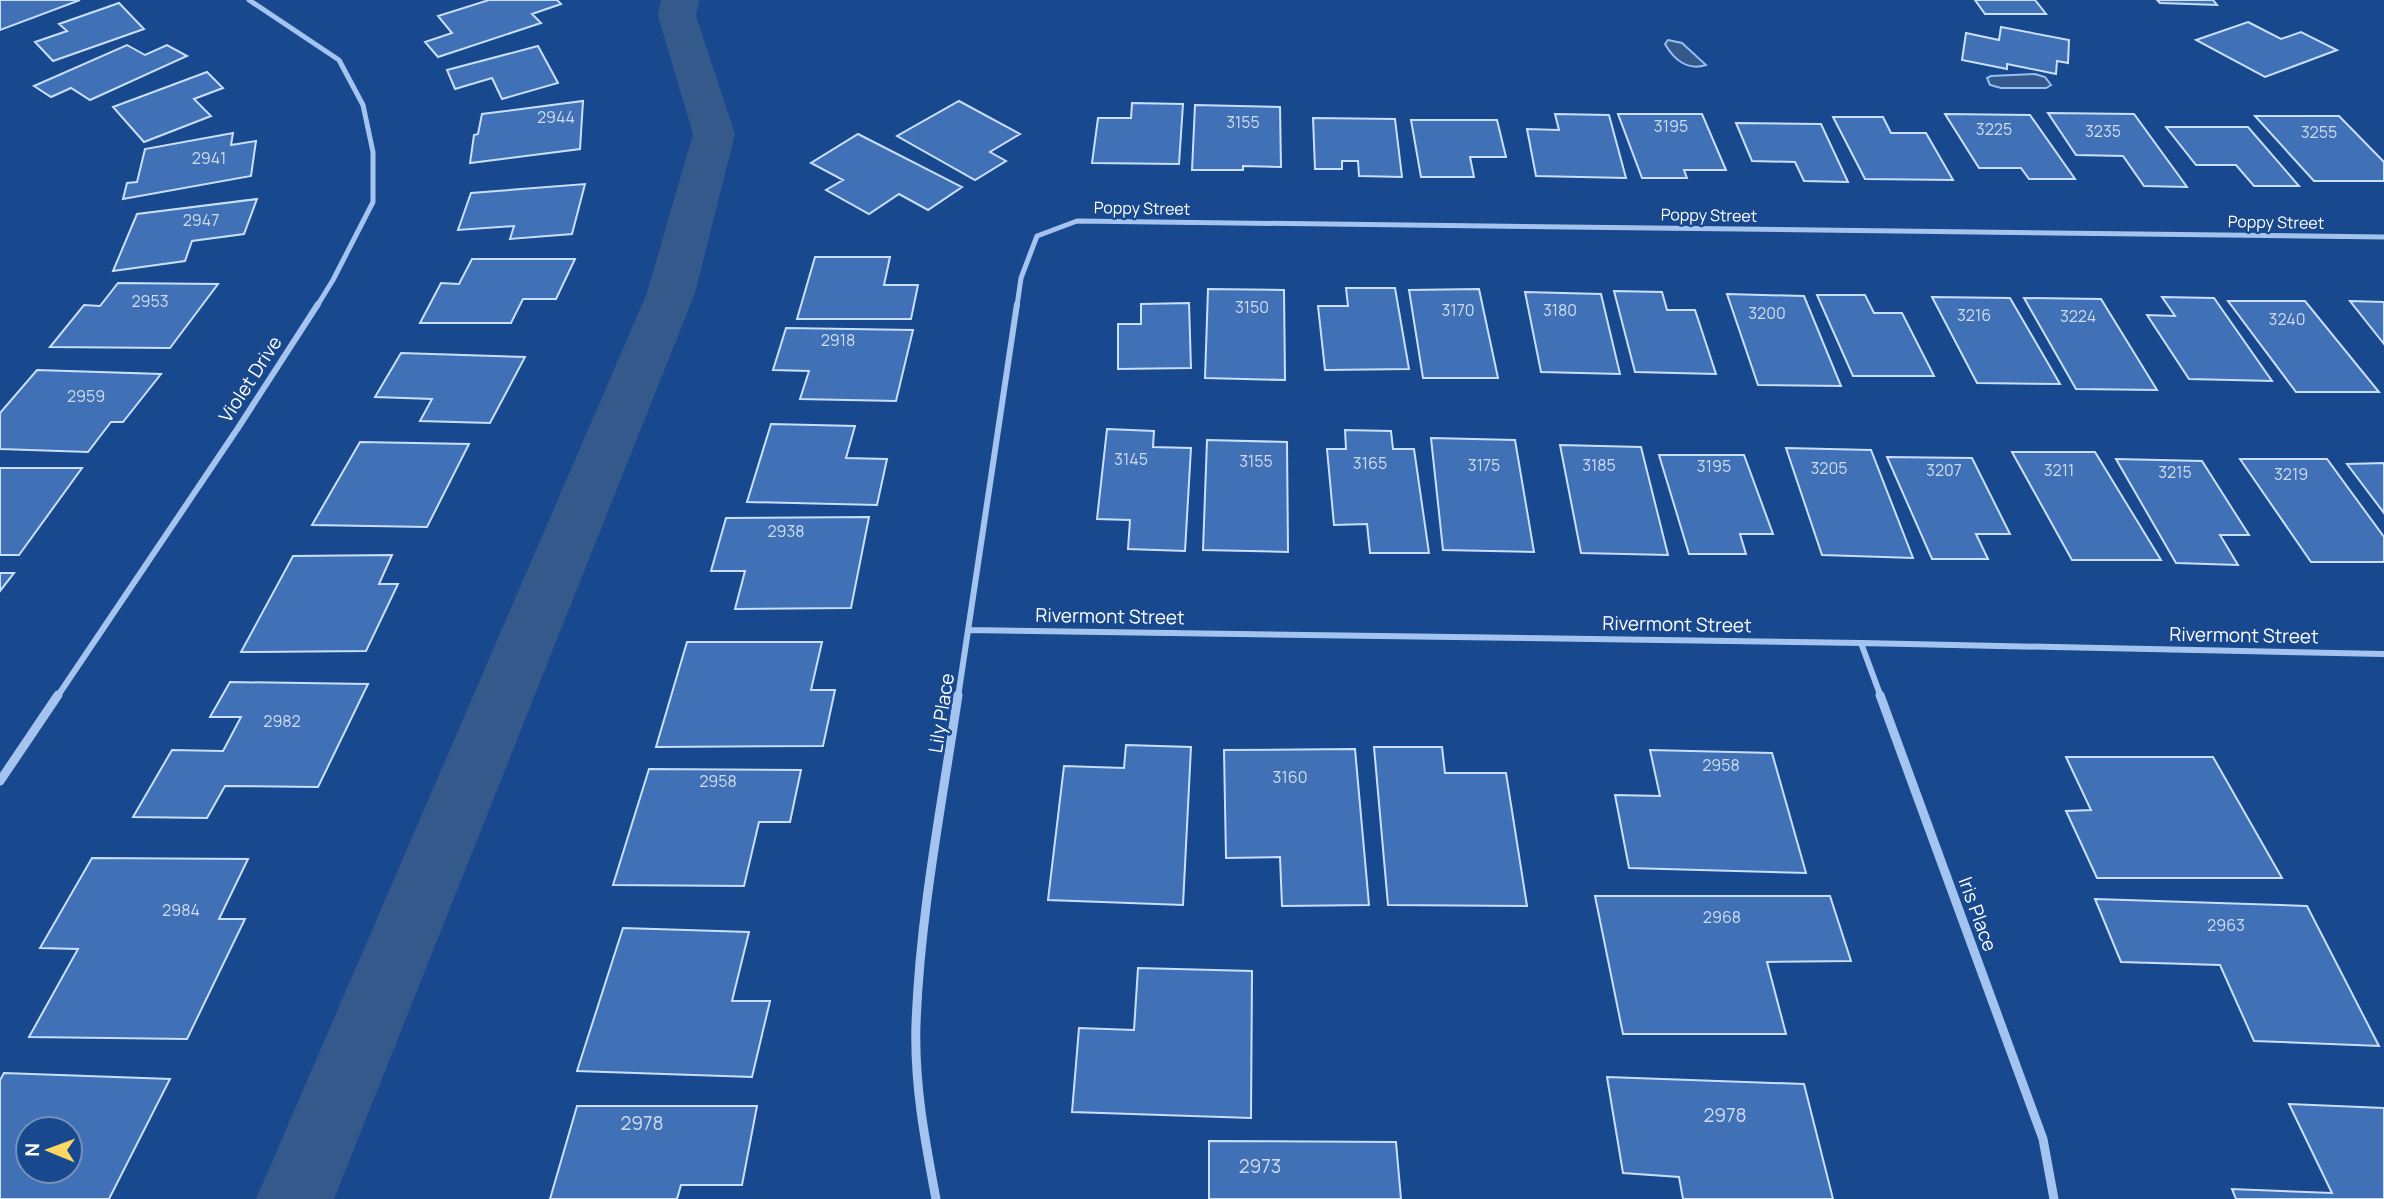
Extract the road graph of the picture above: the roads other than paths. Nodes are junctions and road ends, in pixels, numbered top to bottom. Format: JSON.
{"nodes":[{"id":1,"x":249,"y":0,"type":"edge"},
{"id":2,"x":1037,"y":236,"type":"joint"},
{"id":3,"x":2384,"y":237,"type":"edge"},
{"id":4,"x":970,"y":630,"type":"junction"},
{"id":5,"x":1861,"y":643,"type":"junction"},
{"id":6,"x":2384,"y":654,"type":"edge"},
{"id":7,"x":0,"y":781,"type":"edge"},
{"id":8,"x":936,"y":1199,"type":"edge"},
{"id":9,"x":2054,"y":1199,"type":"edge"}],
"edges":[{"from":1,"to":7,"type":"street","name":"Violet Drive"},
{"from":2,"to":3,"type":"street","name":"Poppy Street"},
{"from":2,"to":4,"type":"street","name":"Lily Place"},
{"from":4,"to":5,"type":"street","name":"Rivermont Street"},
{"from":4,"to":8,"type":"street","name":"Lily Place"},
{"from":5,"to":6,"type":"street","name":"Rivermont Street"},
{"from":5,"to":9,"type":"street","name":"Iris Place"}]}
